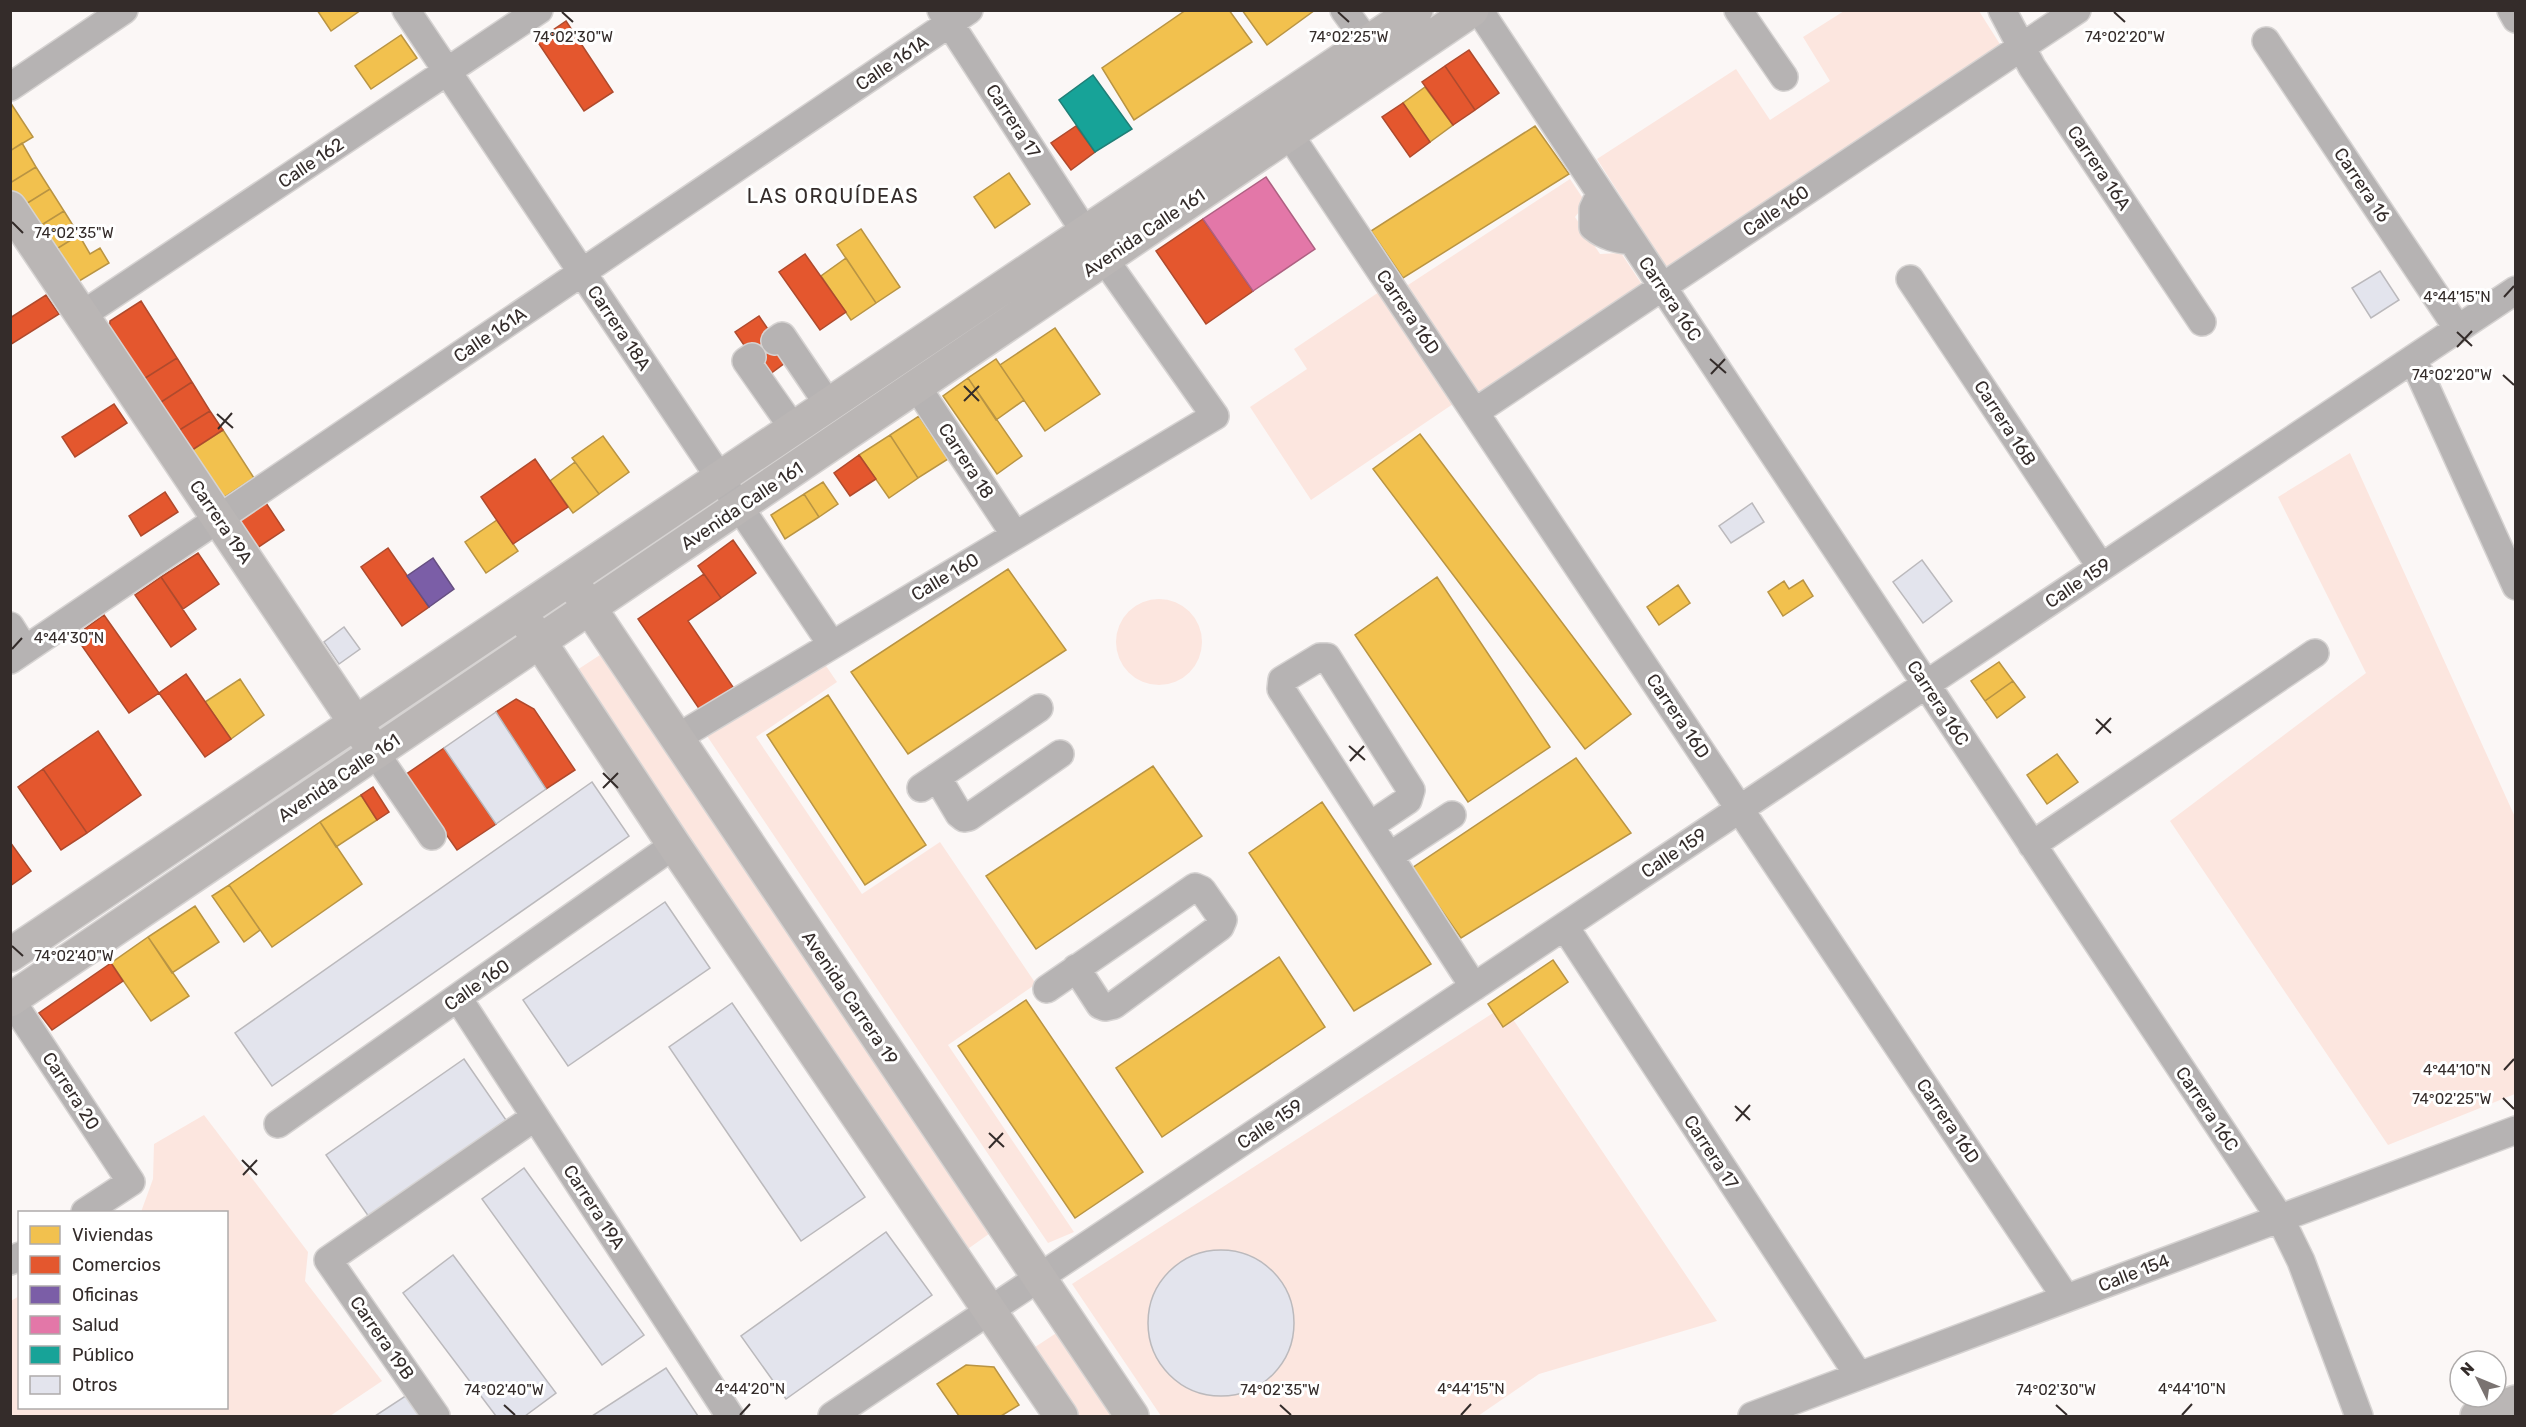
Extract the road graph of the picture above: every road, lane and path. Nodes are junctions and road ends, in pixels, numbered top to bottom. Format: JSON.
{"nodes":[{"id":1,"x":124,"y":10,"type":"edge"},
{"id":2,"x":406,"y":10,"type":"edge"},
{"id":3,"x":539,"y":10,"type":"edge"},
{"id":4,"x":1344,"y":10,"type":"edge"},
{"id":5,"x":1416,"y":10,"type":"edge"},
{"id":6,"x":1472,"y":10,"type":"edge"},
{"id":7,"x":1479,"y":10,"type":"edge"},
{"id":8,"x":1738,"y":10,"type":"edge"},
{"id":9,"x":2002,"y":10,"type":"edge"},
{"id":10,"x":2078,"y":10,"type":"edge"},
{"id":11,"x":2511,"y":10,"type":"edge"},
{"id":12,"x":953,"y":15,"type":"edge"},
{"id":13,"x":2516,"y":19,"type":"edge"},
{"id":14,"x":2266,"y":41,"type":"dead end"},
{"id":15,"x":1368,"y":43,"type":"junction"},
{"id":16,"x":2022,"y":48,"type":"junction"},
{"id":17,"x":447,"y":72,"type":"junction"},
{"id":18,"x":1784,"y":76,"type":"dead end"},
{"id":19,"x":10,"y":87,"type":"edge"},
{"id":20,"x":1289,"y":134,"type":"junction"},
{"id":21,"x":10,"y":208,"type":"edge"},
{"id":22,"x":1085,"y":232,"type":"junction"},
{"id":23,"x":1105,"y":260,"type":"junction"},
{"id":24,"x":582,"y":272,"type":"junction"},
{"id":25,"x":1910,"y":279,"type":"dead end"},
{"id":26,"x":1662,"y":287,"type":"junction"},
{"id":27,"x":2516,"y":290,"type":"edge"},
{"id":28,"x":82,"y":315,"type":"junction"},
{"id":29,"x":2202,"y":322,"type":"dead end"},
{"id":30,"x":2458,"y":328,"type":"junction"},
{"id":31,"x":775,"y":340,"type":"dead end"},
{"id":32,"x":752,"y":357,"type":"dead end"},
{"id":33,"x":2413,"y":359,"type":"junction"},
{"id":34,"x":917,"y":387,"type":"junction"},
{"id":35,"x":828,"y":404,"type":"junction"},
{"id":36,"x":1475,"y":412,"type":"junction"},
{"id":37,"x":793,"y":428,"type":"junction"},
{"id":38,"x":719,"y":477,"type":"junction"},
{"id":39,"x":739,"y":508,"type":"junction"},
{"id":40,"x":219,"y":519,"type":"junction"},
{"id":41,"x":1015,"y":536,"type":"junction"},
{"id":42,"x":2101,"y":567,"type":"junction"},
{"id":43,"x":570,"y":578,"type":"junction"},
{"id":44,"x":2516,"y":586,"type":"edge"},
{"id":45,"x":590,"y":609,"type":"junction"},
{"id":46,"x":520,"y":611,"type":"junction"},
{"id":47,"x":10,"y":626,"type":"edge"},
{"id":48,"x":540,"y":642,"type":"junction"},
{"id":49,"x":832,"y":645,"type":"junction"},
{"id":50,"x":2315,"y":653,"type":"dead end"},
{"id":51,"x":18,"y":655,"type":"edge"},
{"id":52,"x":1926,"y":684,"type":"junction"},
{"id":53,"x":1039,"y":708,"type":"dead end"},
{"id":54,"x":355,"y":723,"type":"junction"},
{"id":55,"x":675,"y":739,"type":"junction"},
{"id":56,"x":376,"y":754,"type":"junction"},
{"id":57,"x":1060,"y":754,"type":"dead end"},
{"id":58,"x":1740,"y":809,"type":"junction"},
{"id":59,"x":1452,"y":815,"type":"dead end"},
{"id":60,"x":1371,"y":825,"type":"junction"},
{"id":61,"x":432,"y":836,"type":"dead end"},
{"id":62,"x":674,"y":845,"type":"junction"},
{"id":63,"x":2032,"y":845,"type":"junction"},
{"id":64,"x":1390,"y":855,"type":"junction"},
{"id":65,"x":1564,"y":927,"type":"junction"},
{"id":66,"x":10,"y":955,"type":"edge"},
{"id":67,"x":1076,"y":968,"type":"junction"},
{"id":68,"x":1474,"y":987,"type":"junction"},
{"id":69,"x":1047,"y":988,"type":"dead end"},
{"id":70,"x":458,"y":998,"type":"junction"},
{"id":71,"x":11,"y":1000,"type":"edge"},
{"id":72,"x":536,"y":1116,"type":"junction"},
{"id":73,"x":279,"y":1124,"type":"dead end"},
{"id":74,"x":2516,"y":1130,"type":"edge"},
{"id":75,"x":87,"y":1211,"type":"edge"},
{"id":76,"x":2280,"y":1218,"type":"junction"},
{"id":77,"x":1040,"y":1278,"type":"junction"},
{"id":78,"x":2066,"y":1298,"type":"junction"},
{"id":79,"x":990,"y":1311,"type":"junction"},
{"id":80,"x":1858,"y":1376,"type":"junction"},
{"id":81,"x":2516,"y":1402,"type":"edge"},
{"id":82,"x":436,"y":1416,"type":"edge"},
{"id":83,"x":730,"y":1416,"type":"edge"},
{"id":84,"x":832,"y":1416,"type":"edge"},
{"id":85,"x":1061,"y":1416,"type":"edge"},
{"id":86,"x":1132,"y":1416,"type":"edge"},
{"id":87,"x":1752,"y":1416,"type":"edge"},
{"id":88,"x":2359,"y":1416,"type":"edge"},
{"id":89,"x":2477,"y":1416,"type":"edge"}],
"edges":[{"from":1,"to":19,"type":"street"},
{"from":2,"to":17,"type":"street","name":"Carrera 18A"},
{"from":3,"to":17,"type":"street","name":"Calle 162"},
{"from":4,"to":15,"type":"street"},
{"from":5,"to":15,"type":"main road","name":"Avenida Calle 161"},
{"from":6,"to":20,"type":"main road","name":"Avenida Calle 161"},
{"from":7,"to":26,"type":"street","name":"Carrera 16C"},
{"from":8,"to":18,"type":"street"},
{"from":9,"to":16,"type":"street","name":"Carrera 16A"},
{"from":10,"to":16,"type":"street","name":"Calle 160"},
{"from":11,"to":13,"type":"street"},
{"from":12,"to":22,"type":"street","name":"Carrera 17"},
{"from":12,"to":24,"type":"street","name":"Calle 161A"},
{"from":14,"to":30,"type":"street","name":"Carrera 16"},
{"from":15,"to":22,"type":"main road","name":"Avenida Calle 161"},
{"from":16,"to":26,"type":"street","name":"Calle 160"},
{"from":16,"to":29,"type":"street","name":"Carrera 16A"},
{"from":17,"to":24,"type":"street","name":"Carrera 18A"},
{"from":17,"to":28,"type":"street","name":"Calle 162"},
{"from":20,"to":23,"type":"main road","name":"Avenida Calle 161"},
{"from":20,"to":36,"type":"street","name":"Carrera 16D"},
{"from":21,"to":28,"type":"main road","name":"Carrera 19A"},
{"from":22,"to":35,"type":"main road","name":"Avenida Calle 161"},
{"from":23,"to":34,"type":"main road","name":"Avenida Calle 161"},
{"from":23,"to":41,"type":"street","name":"Calle 160"},
{"from":24,"to":38,"type":"street","name":"Carrera 18A"},
{"from":24,"to":40,"type":"street","name":"Calle 161A"},
{"from":25,"to":42,"type":"street","name":"Carrera 16B"},
{"from":26,"to":36,"type":"street","name":"Calle 160"},
{"from":26,"to":52,"type":"street","name":"Carrera 16C"},
{"from":27,"to":30,"type":"street","name":"Calle 159"},
{"from":28,"to":40,"type":"main road","name":"Carrera 19A"},
{"from":30,"to":33,"type":"street","name":"Calle 159"},
{"from":31,"to":35,"type":"street"},
{"from":32,"to":37,"type":"street"},
{"from":33,"to":42,"type":"street","name":"Calle 159"},
{"from":33,"to":44,"type":"street"},
{"from":34,"to":39,"type":"main road","name":"Avenida Calle 161"},
{"from":34,"to":41,"type":"street","name":"Carrera 18"},
{"from":35,"to":37,"type":"main road","name":"Avenida Calle 161"},
{"from":36,"to":58,"type":"street","name":"Carrera 16D"},
{"from":37,"to":38,"type":"main road","name":"Avenida Calle 161"},
{"from":38,"to":39,"type":"street","name":"Carrera 18A"},
{"from":38,"to":43,"type":"main road","name":"Avenida Calle 161"},
{"from":39,"to":45,"type":"main road","name":"Avenida Calle 161"},
{"from":39,"to":49,"type":"street","name":"Carrera 18A"},
{"from":40,"to":51,"type":"street","name":"Calle 161A"},
{"from":40,"to":54,"type":"main road","name":"Carrera 19A"},
{"from":41,"to":49,"type":"street","name":"Calle 160"},
{"from":42,"to":52,"type":"street","name":"Calle 159"},
{"from":43,"to":45,"type":"main road","name":"Avenida Carrera 19"},
{"from":43,"to":46,"type":"main road","name":"Avenida Calle 161"},
{"from":45,"to":48,"type":"main road","name":"Avenida Calle 161"},
{"from":45,"to":55,"type":"main road","name":"Avenida Carrera 19"},
{"from":46,"to":48,"type":"main road"},
{"from":46,"to":54,"type":"main road","name":"Avenida Calle 161"},
{"from":47,"to":51,"type":"street"},
{"from":48,"to":56,"type":"main road","name":"Avenida Calle 161"},
{"from":48,"to":62,"type":"main road"},
{"from":49,"to":55,"type":"street","name":"Calle 160"},
{"from":50,"to":63,"type":"street"},
{"from":52,"to":58,"type":"street","name":"Calle 159"},
{"from":52,"to":63,"type":"street","name":"Carrera 16C"},
{"from":53,"to":57,"type":"street"},
{"from":54,"to":56,"type":"main road","name":"Carrera 19A"},
{"from":54,"to":66,"type":"main road","name":"Avenida Calle 161"},
{"from":55,"to":77,"type":"main road","name":"Avenida Carrera 19"},
{"from":56,"to":61,"type":"street","name":"Carrera 19A"},
{"from":56,"to":71,"type":"main road","name":"Avenida Calle 161"},
{"from":58,"to":65,"type":"street","name":"Calle 159"},
{"from":58,"to":78,"type":"street","name":"Carrera 16D"},
{"from":59,"to":64,"type":"street"},
{"from":60,"to":60,"type":"street"},
{"from":60,"to":64,"type":"street"},
{"from":62,"to":70,"type":"street","name":"Calle 160"},
{"from":62,"to":79,"type":"main road"},
{"from":63,"to":76,"type":"street","name":"Carrera 16C"},
{"from":64,"to":68,"type":"street"},
{"from":65,"to":68,"type":"street","name":"Calle 159"},
{"from":65,"to":80,"type":"street","name":"Carrera 17"},
{"from":67,"to":67,"type":"street"},
{"from":67,"to":69,"type":"street"},
{"from":68,"to":77,"type":"street","name":"Calle 159"},
{"from":70,"to":72,"type":"street","name":"Carrera 19A"},
{"from":70,"to":73,"type":"street","name":"Calle 160"},
{"from":71,"to":75,"type":"street","name":"Carrera 20"},
{"from":72,"to":82,"type":"street","name":"Carrera 19B"},
{"from":72,"to":83,"type":"street","name":"Carrera 19A"},
{"from":74,"to":76,"type":"street","name":"Calle 154"},
{"from":76,"to":78,"type":"street","name":"Calle 154"},
{"from":76,"to":88,"type":"street","name":"Carrera 16C"},
{"from":77,"to":79,"type":"street","name":"Calle 159"},
{"from":77,"to":86,"type":"main road","name":"Avenida Carrera 19"},
{"from":78,"to":80,"type":"street","name":"Calle 154"},
{"from":79,"to":84,"type":"street","name":"Calle 159"},
{"from":79,"to":85,"type":"main road"},
{"from":80,"to":87,"type":"street","name":"Calle 154"},
{"from":81,"to":89,"type":"main road"}]}
